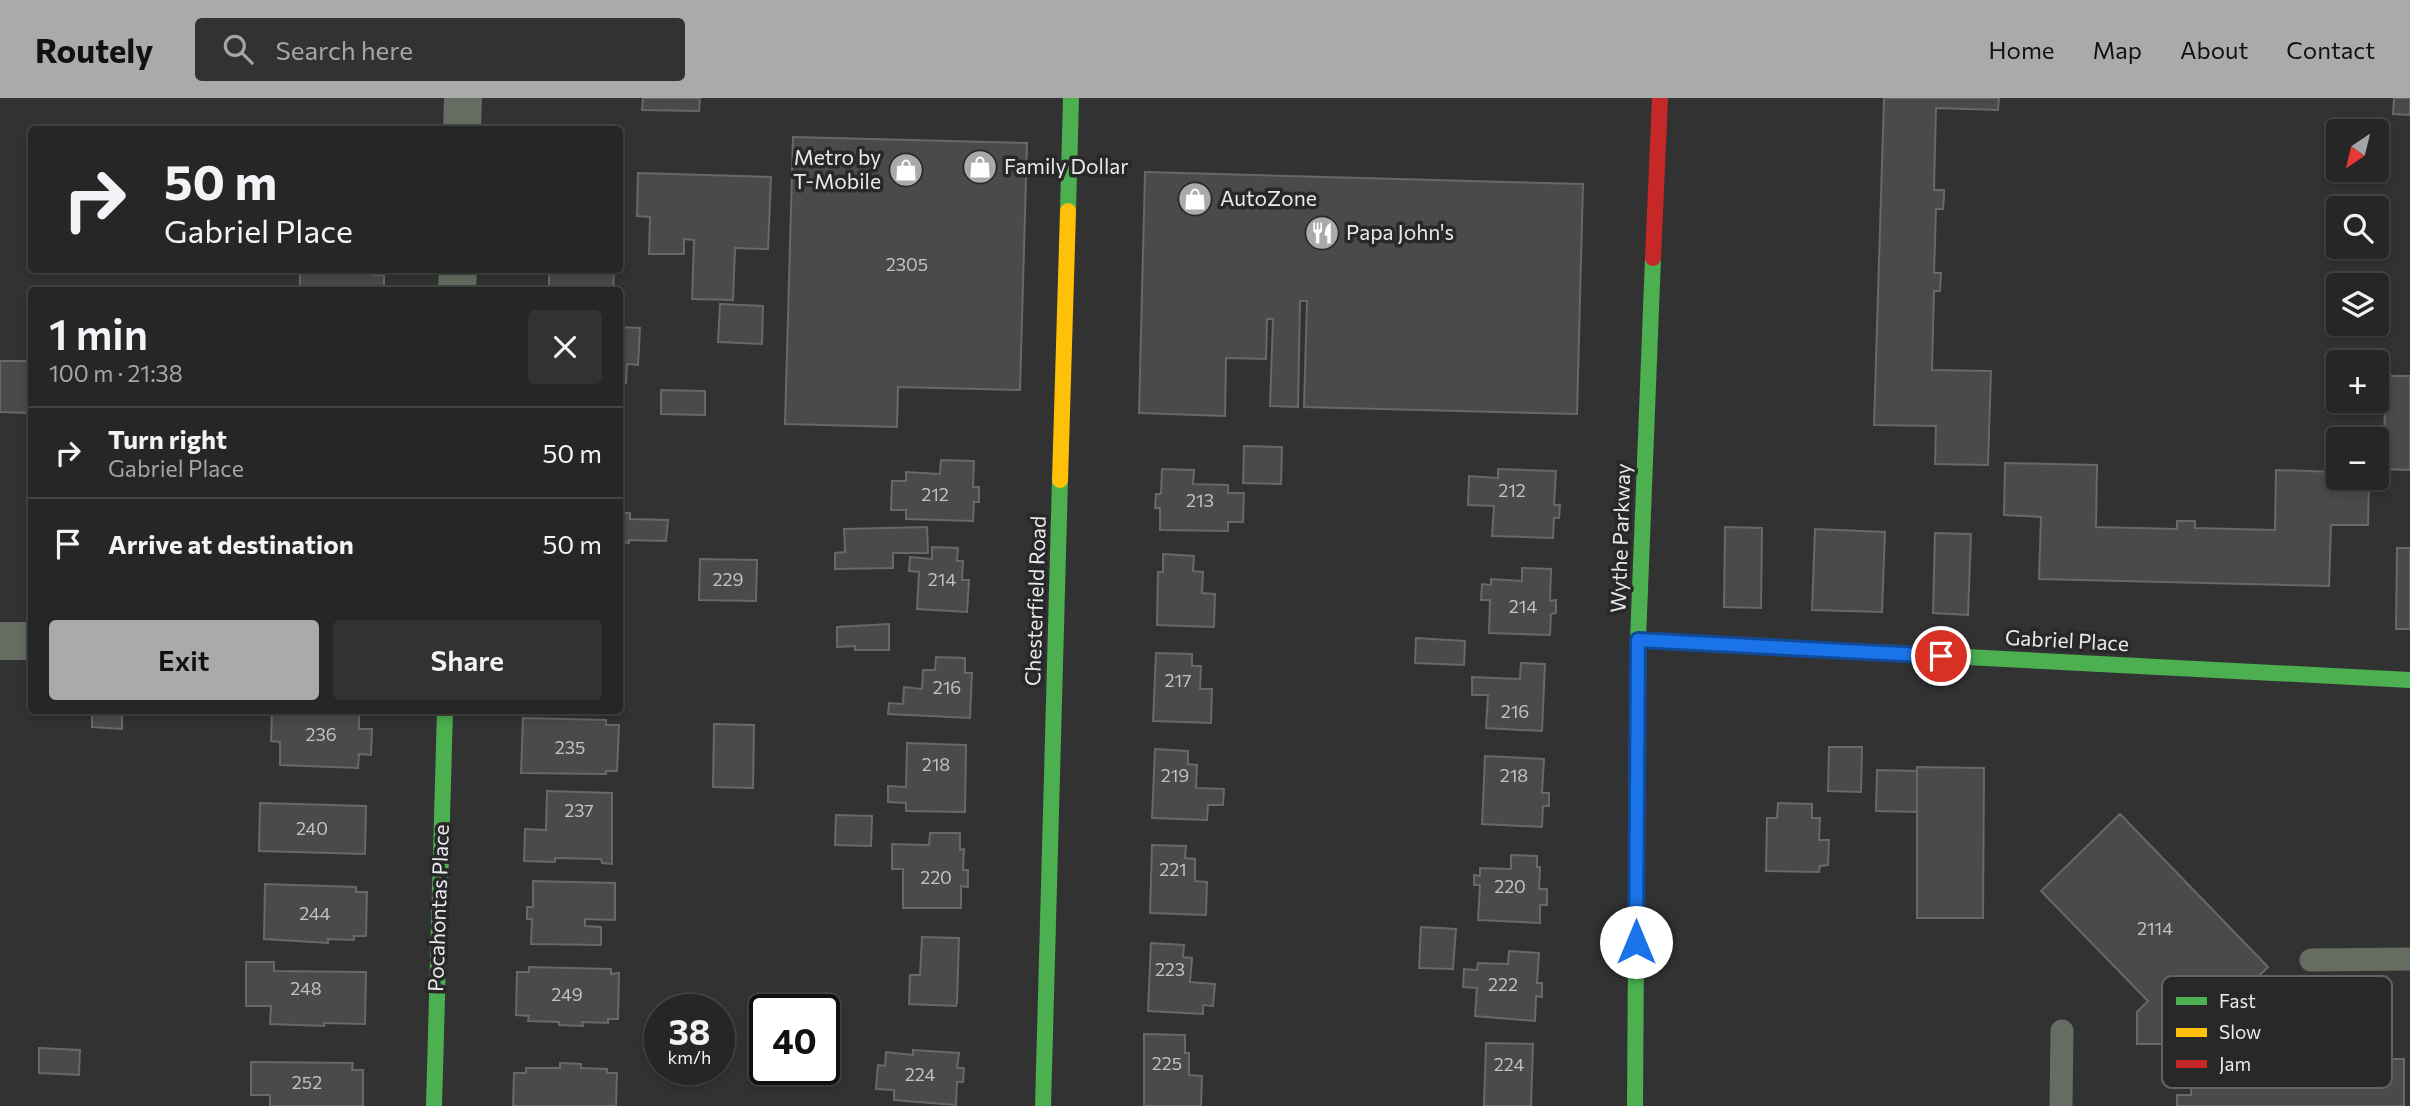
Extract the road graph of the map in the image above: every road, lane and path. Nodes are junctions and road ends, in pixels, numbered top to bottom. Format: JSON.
{"nodes":[{"id":1,"x":463,"y":98,"type":"edge"},
{"id":2,"x":1071,"y":98,"type":"edge"},
{"id":3,"x":1660,"y":98,"type":"edge"},
{"id":4,"x":462,"y":126,"type":"edge"},
{"id":5,"x":1638,"y":640,"type":"junction"},
{"id":6,"x":0,"y":641,"type":"edge"},
{"id":7,"x":28,"y":641,"type":"edge"},
{"id":8,"x":2410,"y":680,"type":"edge"},
{"id":9,"x":445,"y":714,"type":"edge"},
{"id":10,"x":2410,"y":959,"type":"edge"},
{"id":11,"x":2311,"y":960,"type":"dead end"},
{"id":12,"x":2062,"y":1031,"type":"dead end"},
{"id":13,"x":434,"y":1106,"type":"edge"},
{"id":14,"x":1043,"y":1106,"type":"edge"},
{"id":15,"x":1635,"y":1106,"type":"edge"},
{"id":16,"x":2061,"y":1106,"type":"edge"}],
"edges":[{"from":1,"to":4,"type":"street"},
{"from":2,"to":14,"type":"street","name":"Chesterfield Road"},
{"from":3,"to":5,"type":"street","name":"Wythe Parkway"},
{"from":5,"to":8,"type":"street","name":"Gabriel Place"},
{"from":5,"to":15,"type":"street","name":"Wythe Parkway"},
{"from":6,"to":7,"type":"street"},
{"from":9,"to":13,"type":"street","name":"Pocahontas Place"},
{"from":10,"to":11,"type":"lane"},
{"from":12,"to":16,"type":"lane"}]}
